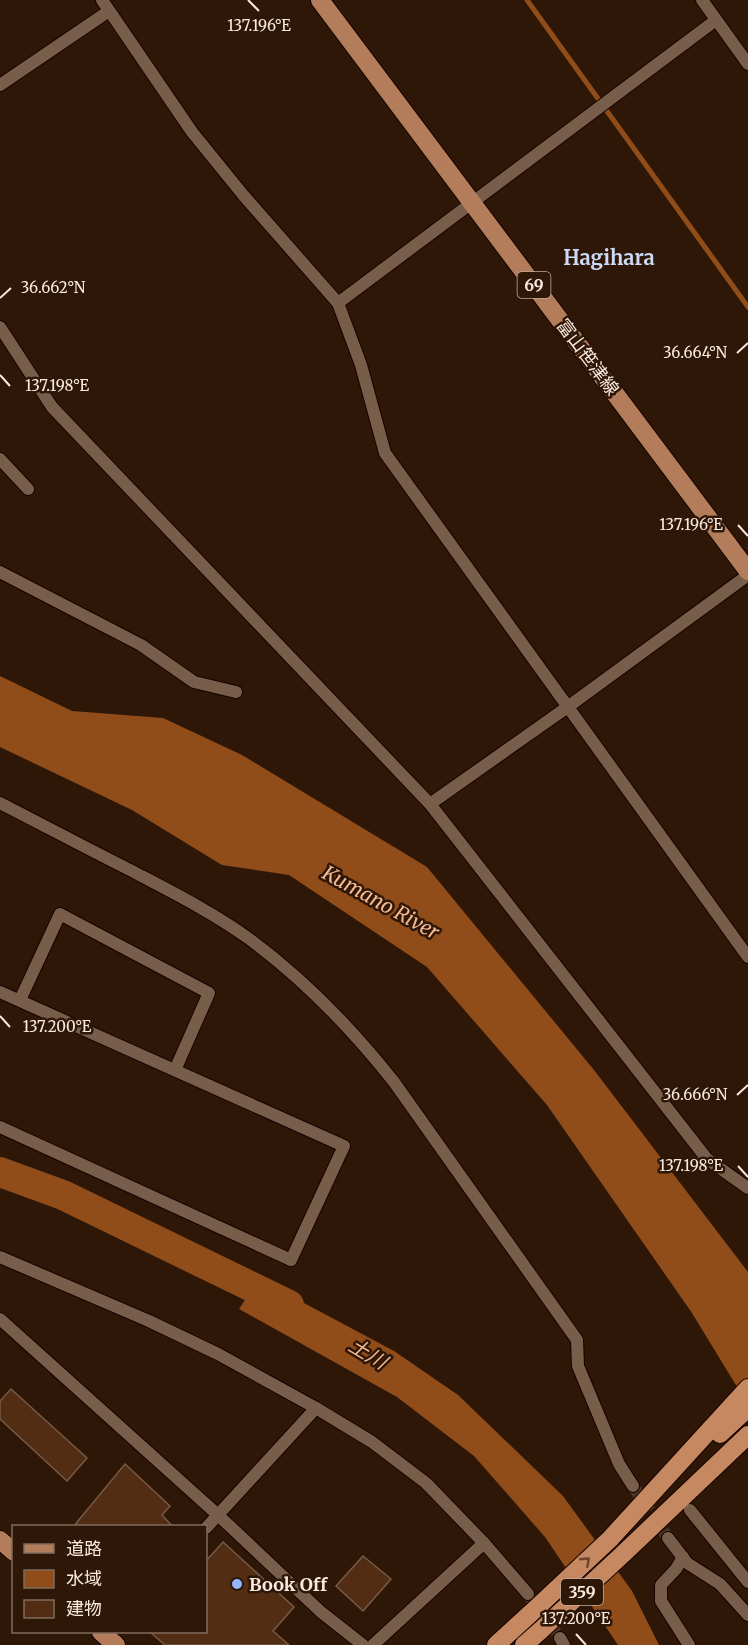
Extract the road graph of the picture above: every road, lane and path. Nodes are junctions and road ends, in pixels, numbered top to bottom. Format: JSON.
{"nodes":[{"id":1,"x":102,"y":0,"type":"edge"},
{"id":2,"x":320,"y":0,"type":"edge"},
{"id":3,"x":702,"y":0,"type":"edge"},
{"id":4,"x":109,"y":11,"type":"junction"},
{"id":5,"x":716,"y":20,"type":"junction"},
{"id":6,"x":748,"y":64,"type":"edge"},
{"id":7,"x":0,"y":85,"type":"edge"},
{"id":8,"x":472,"y":202,"type":"junction"},
{"id":9,"x":338,"y":303,"type":"junction"},
{"id":10,"x":0,"y":327,"type":"edge"},
{"id":11,"x":0,"y":459,"type":"edge"},
{"id":12,"x":28,"y":489,"type":"dead end"},
{"id":13,"x":0,"y":572,"type":"edge"},
{"id":14,"x":748,"y":573,"type":"edge"},
{"id":15,"x":236,"y":692,"type":"dead end"},
{"id":16,"x":569,"y":706,"type":"junction"},
{"id":17,"x":0,"y":803,"type":"edge"},
{"id":18,"x":430,"y":804,"type":"junction"},
{"id":19,"x":748,"y":957,"type":"edge"},
{"id":20,"x":0,"y":992,"type":"edge"},
{"id":21,"x":20,"y":1000,"type":"junction"},
{"id":22,"x":175,"y":1070,"type":"junction"},
{"id":23,"x":0,"y":1127,"type":"edge"},
{"id":24,"x":748,"y":1188,"type":"edge"},
{"id":25,"x":0,"y":1257,"type":"edge"},
{"id":26,"x":0,"y":1319,"type":"edge"},
{"id":27,"x":748,"y":1388,"type":"edge"},
{"id":28,"x":316,"y":1408,"type":"junction"},
{"id":29,"x":748,"y":1408,"type":"edge"},
{"id":30,"x":748,"y":1435,"type":"edge"},
{"id":31,"x":748,"y":1450,"type":"edge"},
{"id":32,"x":633,"y":1486,"type":"tunnel mouth"},
{"id":33,"x":686,"y":1487,"type":"junction"},
{"id":34,"x":218,"y":1515,"type":"junction"},
{"id":35,"x":207,"y":1527,"type":"edge"},
{"id":36,"x":668,"y":1538,"type":"tunnel mouth"},
{"id":37,"x":0,"y":1540,"type":"edge"},
{"id":38,"x":484,"y":1543,"type":"junction"},
{"id":39,"x":12,"y":1550,"type":"edge"},
{"id":40,"x":683,"y":1557,"type":"junction"},
{"id":41,"x":748,"y":1582,"type":"edge"},
{"id":42,"x":528,"y":1594,"type":"tunnel mouth"},
{"id":43,"x":748,"y":1615,"type":"edge"},
{"id":44,"x":363,"y":1645,"type":"edge"},
{"id":45,"x":373,"y":1645,"type":"edge"},
{"id":46,"x":496,"y":1645,"type":"edge"},
{"id":47,"x":525,"y":1645,"type":"edge"},
{"id":48,"x":689,"y":1645,"type":"edge"}],
"edges":[{"from":1,"to":4,"type":"street"},
{"from":2,"to":8,"type":"main road","name":"富山笹津線","number":"69"},
{"from":3,"to":5,"type":"street"},
{"from":4,"to":7,"type":"street"},
{"from":4,"to":9,"type":"street"},
{"from":5,"to":6,"type":"street"},
{"from":5,"to":8,"type":"street"},
{"from":8,"to":9,"type":"street"},
{"from":8,"to":14,"type":"main road","name":"富山笹津線","number":"69"},
{"from":9,"to":16,"type":"street"},
{"from":10,"to":18,"type":"street"},
{"from":11,"to":12,"type":"street"},
{"from":13,"to":15,"type":"street"},
{"from":14,"to":16,"type":"street"},
{"from":16,"to":18,"type":"street"},
{"from":16,"to":19,"type":"street"},
{"from":17,"to":32,"type":"street"},
{"from":18,"to":24,"type":"street"},
{"from":20,"to":21,"type":"street"},
{"from":21,"to":22,"type":"street"},
{"from":21,"to":22,"type":"street"},
{"from":22,"to":23,"type":"street"},
{"from":25,"to":28,"type":"street"},
{"from":26,"to":34,"type":"street"},
{"from":27,"to":33,"type":"highway"},
{"from":28,"to":34,"type":"street"},
{"from":28,"to":38,"type":"street"},
{"from":29,"to":33,"type":"highway","number":"359"},
{"from":30,"to":33,"type":"highway","number":"359"},
{"from":31,"to":33,"type":"highway"},
{"from":33,"to":41,"type":"street"},
{"from":46,"to":33,"type":"highway","number":"359","one_way":true,"bridge":true},
{"from":33,"to":47,"type":"highway","number":"359","bridge":true},
{"from":34,"to":35,"type":"street"},
{"from":34,"to":44,"type":"street"},
{"from":36,"to":40,"type":"street"},
{"from":37,"to":39,"type":"main road"},
{"from":38,"to":42,"type":"street"},
{"from":38,"to":45,"type":"street"},
{"from":40,"to":43,"type":"street"},
{"from":40,"to":48,"type":"street"}]}
